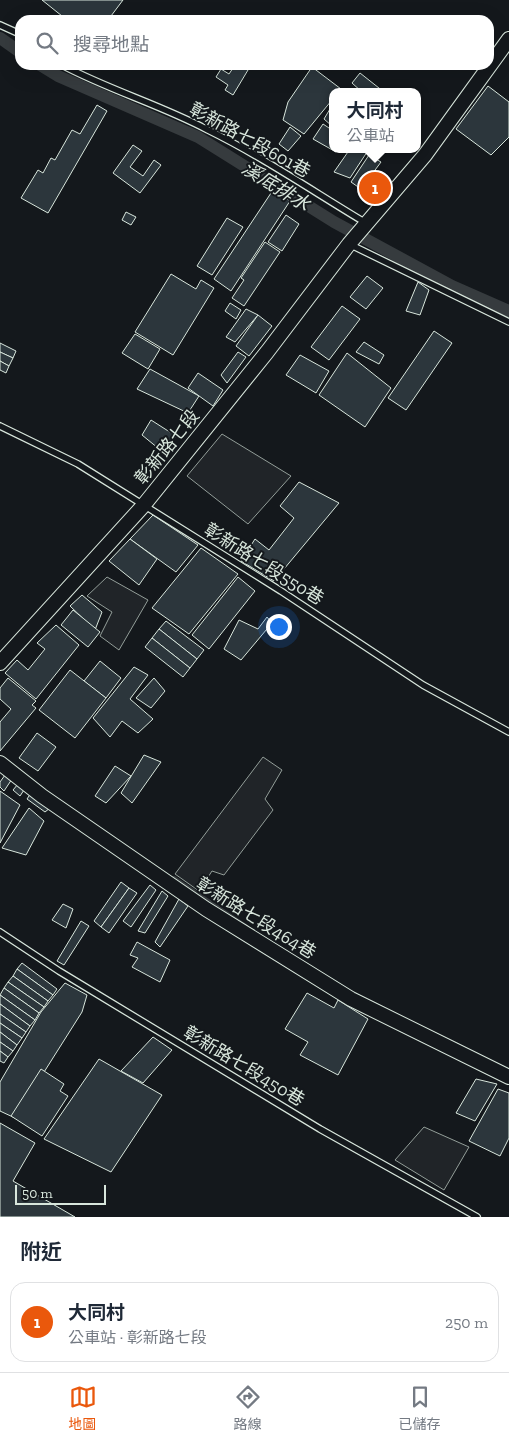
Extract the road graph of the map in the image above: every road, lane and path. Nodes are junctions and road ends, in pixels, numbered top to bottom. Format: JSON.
{"nodes":[{"id":1,"x":0,"y":25,"type":"edge"},
{"id":2,"x":15,"y":32,"type":"edge"},
{"id":3,"x":509,"y":39,"type":"edge"},
{"id":4,"x":494,"y":60,"type":"edge"},
{"id":5,"x":72,"y":70,"type":"edge"},
{"id":6,"x":487,"y":70,"type":"edge"},
{"id":7,"x":366,"y":223,"type":"junction"},
{"id":8,"x":349,"y":244,"type":"junction"},
{"id":9,"x":509,"y":322,"type":"edge"},
{"id":10,"x":0,"y":426,"type":"edge"},
{"id":11,"x":143,"y":506,"type":"junction"},
{"id":12,"x":0,"y":662,"type":"edge"},
{"id":13,"x":509,"y":732,"type":"edge"},
{"id":14,"x":0,"y":763,"type":"edge"},
{"id":15,"x":0,"y":932,"type":"edge"},
{"id":16,"x":509,"y":1077,"type":"edge"},
{"id":17,"x":477,"y":1217,"type":"edge"}],
"edges":[{"from":1,"to":2,"type":"lane"},
{"from":3,"to":4,"type":"street"},
{"from":5,"to":7,"type":"lane","name":"彰新路七段601巷"},
{"from":6,"to":7,"type":"street"},
{"from":7,"to":8,"type":"street","name":"彰新路七段"},
{"from":8,"to":9,"type":"lane"},
{"from":8,"to":11,"type":"street","name":"彰新路七段"},
{"from":10,"to":11,"type":"lane","name":"彰新路七段550巷"},
{"from":11,"to":12,"type":"street","name":"彰新路七段"},
{"from":11,"to":13,"type":"lane","name":"彰新路七段550巷"},
{"from":14,"to":16,"type":"street","name":"彰新路七段464巷"},
{"from":15,"to":17,"type":"lane","name":"彰新路七段450巷"}]}
